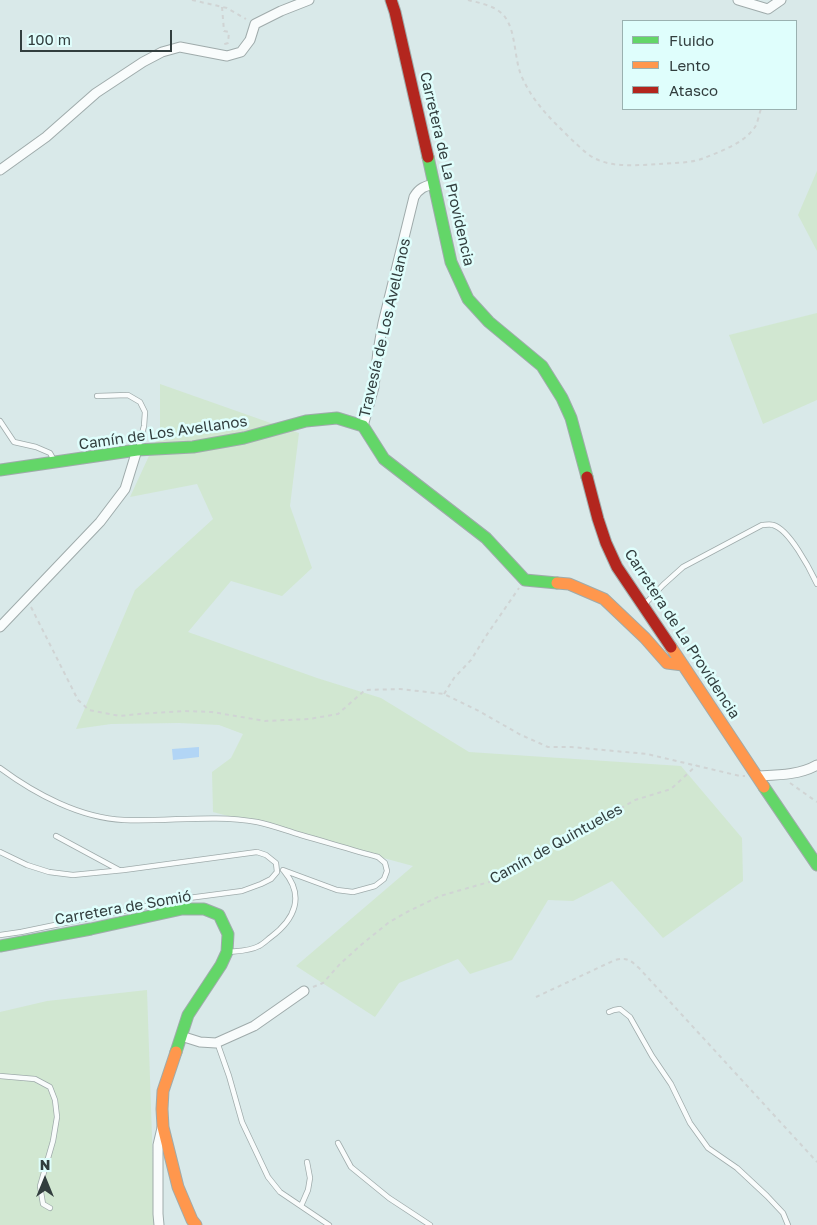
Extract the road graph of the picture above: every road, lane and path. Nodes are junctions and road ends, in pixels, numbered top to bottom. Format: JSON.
{"nodes":[{"id":1,"x":192,"y":0,"type":"edge"},
{"id":2,"x":309,"y":0,"type":"edge"},
{"id":3,"x":391,"y":0,"type":"edge"},
{"id":4,"x":468,"y":0,"type":"edge"},
{"id":5,"x":738,"y":0,"type":"edge"},
{"id":6,"x":781,"y":0,"type":"edge"},
{"id":7,"x":222,"y":7,"type":"junction"},
{"id":8,"x":255,"y":24,"type":"junction"},
{"id":9,"x":225,"y":44,"type":"dead end"},
{"id":10,"x":761,"y":110,"type":"edge"},
{"id":11,"x":0,"y":170,"type":"edge"},
{"id":12,"x":434,"y":184,"type":"junction"},
{"id":13,"x":97,"y":396,"type":"dead end"},
{"id":14,"x":0,"y":421,"type":"edge"},
{"id":15,"x":363,"y":426,"type":"junction"},
{"id":16,"x":137,"y":450,"type":"junction"},
{"id":17,"x":56,"y":463,"type":"junction"},
{"id":18,"x":0,"y":470,"type":"edge"},
{"id":19,"x":811,"y":572,"type":"junction"},
{"id":20,"x":817,"y":573,"type":"edge"},
{"id":21,"x":525,"y":580,"type":"junction"},
{"id":22,"x":817,"y":584,"type":"edge"},
{"id":23,"x":26,"y":599,"type":"junction"},
{"id":24,"x":642,"y":607,"type":"junction"},
{"id":25,"x":0,"y":627,"type":"edge"},
{"id":26,"x":683,"y":665,"type":"junction"},
{"id":27,"x":444,"y":694,"type":"junction"},
{"id":28,"x":817,"y":765,"type":"edge"},
{"id":29,"x":697,"y":766,"type":"junction"},
{"id":30,"x":0,"y":768,"type":"edge"},
{"id":31,"x":778,"y":775,"type":"junction"},
{"id":32,"x":757,"y":776,"type":"junction"},
{"id":33,"x":817,"y":802,"type":"edge"},
{"id":34,"x":56,"y":836,"type":"dead end"},
{"id":35,"x":0,"y":852,"type":"edge"},
{"id":36,"x":817,"y":865,"type":"edge"},
{"id":37,"x":276,"y":868,"type":"junction"},
{"id":38,"x":119,"y":870,"type":"junction"},
{"id":39,"x":283,"y":870,"type":"junction"},
{"id":40,"x":0,"y":935,"type":"edge"},
{"id":41,"x":0,"y":946,"type":"edge"},
{"id":42,"x":227,"y":952,"type":"junction"},
{"id":43,"x":304,"y":991,"type":"joint"},
{"id":44,"x":536,"y":997,"type":"dead end"},
{"id":45,"x":609,"y":1012,"type":"dead end"},
{"id":46,"x":181,"y":1036,"type":"junction"},
{"id":47,"x":218,"y":1042,"type":"junction"},
{"id":48,"x":0,"y":1076,"type":"edge"},
{"id":49,"x":163,"y":1127,"type":"junction"},
{"id":50,"x":338,"y":1143,"type":"dead end"},
{"id":51,"x":307,"y":1162,"type":"dead end"},
{"id":52,"x":817,"y":1162,"type":"edge"},
{"id":53,"x":301,"y":1206,"type":"junction"},
{"id":54,"x":50,"y":1208,"type":"dead end"},
{"id":55,"x":159,"y":1225,"type":"edge"},
{"id":56,"x":196,"y":1225,"type":"edge"},
{"id":57,"x":329,"y":1225,"type":"edge"},
{"id":58,"x":430,"y":1225,"type":"edge"},
{"id":59,"x":788,"y":1225,"type":"edge"}],
"edges":[{"from":1,"to":7,"type":"path"},
{"from":2,"to":8,"type":"street"},
{"from":3,"to":12,"type":"street","name":"Carretera de La Providencia"},
{"from":4,"to":10,"type":"path"},
{"from":5,"to":6,"type":"street"},
{"from":7,"to":8,"type":"path"},
{"from":7,"to":9,"type":"path"},
{"from":8,"to":11,"type":"street"},
{"from":12,"to":15,"type":"street","name":"Travesía de Los Avellanos"},
{"from":12,"to":24,"type":"street","name":"Carretera de La Providencia"},
{"from":13,"to":16,"type":"lane"},
{"from":14,"to":17,"type":"lane"},
{"from":15,"to":16,"type":"street","name":"Camín de Los Avellanos"},
{"from":15,"to":21,"type":"street"},
{"from":16,"to":17,"type":"street","name":"Camín de Los Avellanos"},
{"from":16,"to":23,"type":"street"},
{"from":17,"to":18,"type":"street","name":"Camín de Los Avellanos"},
{"from":19,"to":20,"type":"lane"},
{"from":19,"to":22,"type":"lane"},
{"from":19,"to":24,"type":"lane"},
{"from":21,"to":26,"type":"street"},
{"from":21,"to":27,"type":"path"},
{"from":23,"to":25,"type":"street"},
{"from":23,"to":27,"type":"path"},
{"from":24,"to":26,"type":"street","name":"Carretera de La Providencia"},
{"from":26,"to":32,"type":"street","name":"Carretera de La Providencia"},
{"from":27,"to":29,"type":"path"},
{"from":28,"to":31,"type":"street"},
{"from":29,"to":32,"type":"path"},
{"from":29,"to":43,"type":"path","name":"Camín de Quintueles"},
{"from":30,"to":39,"type":"lane"},
{"from":31,"to":32,"type":"street"},
{"from":31,"to":33,"type":"path"},
{"from":32,"to":36,"type":"street","name":"Carretera de La Providencia"},
{"from":34,"to":38,"type":"lane"},
{"from":35,"to":38,"type":"lane"},
{"from":37,"to":38,"type":"lane"},
{"from":37,"to":39,"type":"lane"},
{"from":37,"to":40,"type":"lane"},
{"from":39,"to":42,"type":"lane"},
{"from":41,"to":42,"type":"street","name":"Carretera de Somió"},
{"from":42,"to":46,"type":"street"},
{"from":43,"to":47,"type":"street"},
{"from":44,"to":52,"type":"path"},
{"from":45,"to":59,"type":"lane"},
{"from":46,"to":47,"type":"street"},
{"from":46,"to":49,"type":"street"},
{"from":47,"to":53,"type":"lane"},
{"from":48,"to":54,"type":"lane"},
{"from":49,"to":55,"type":"street"},
{"from":49,"to":56,"type":"street"},
{"from":50,"to":58,"type":"lane"},
{"from":51,"to":53,"type":"lane"},
{"from":53,"to":57,"type":"lane"}]}
